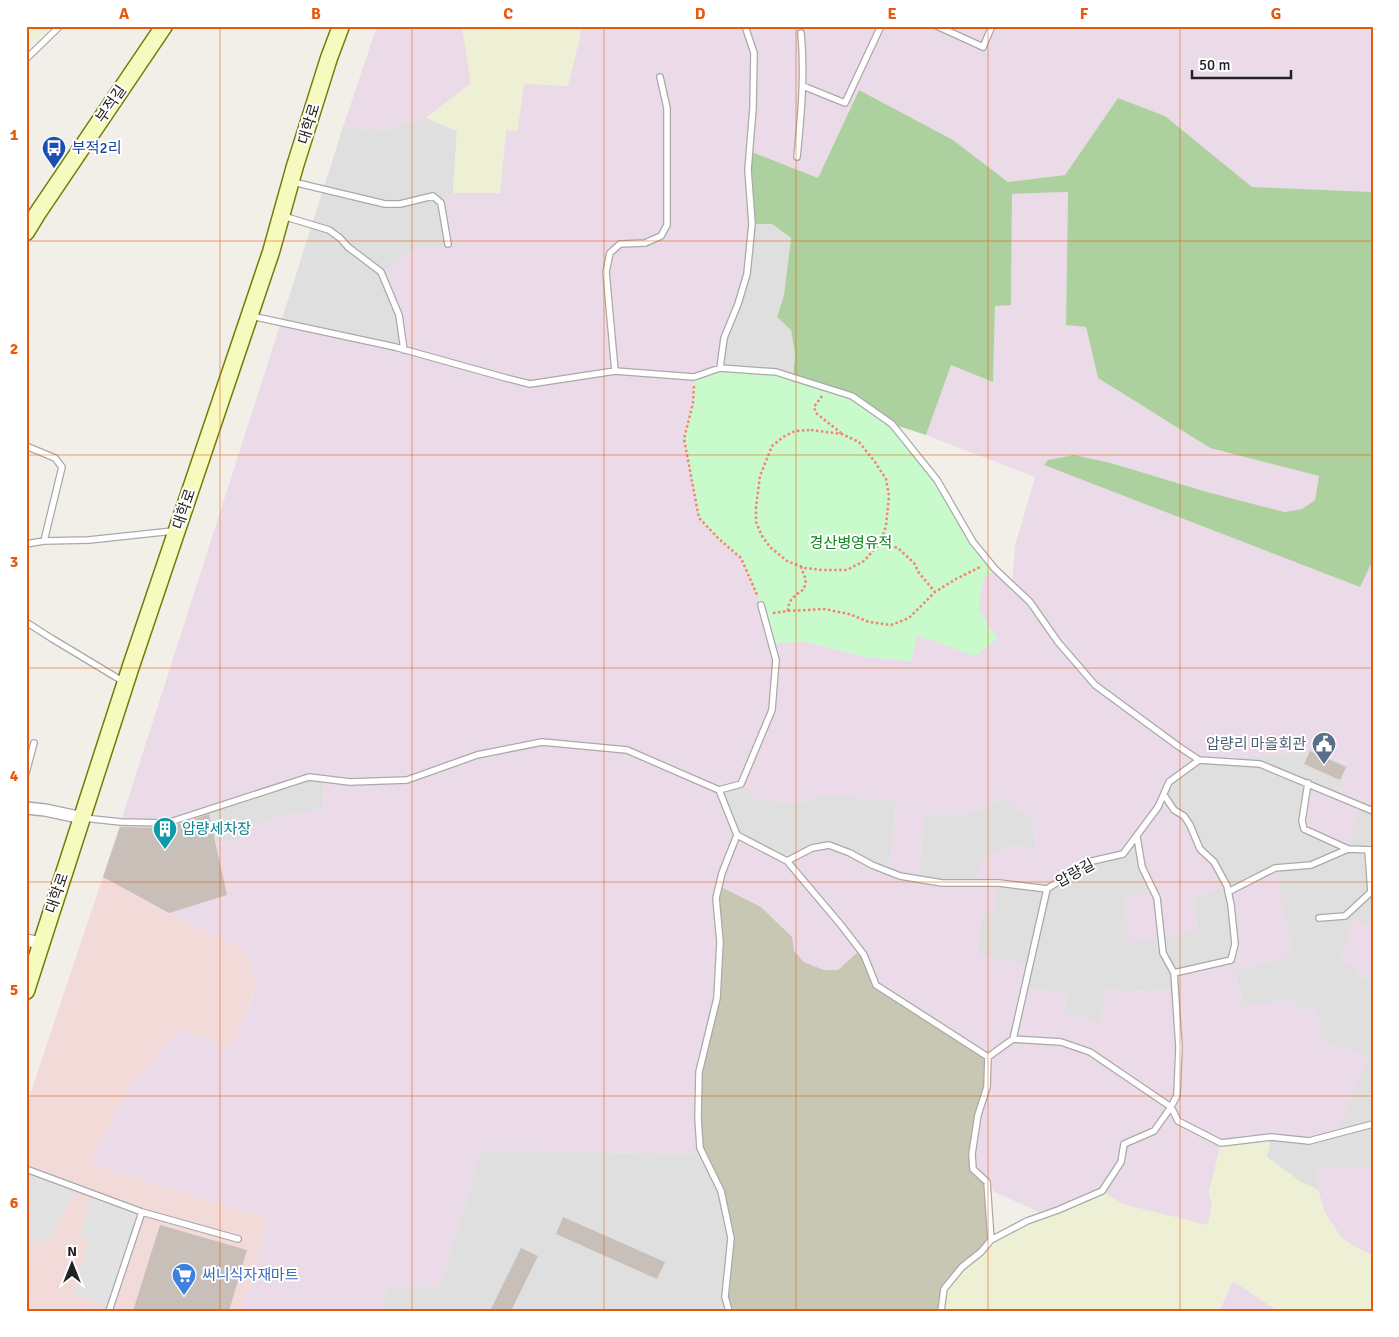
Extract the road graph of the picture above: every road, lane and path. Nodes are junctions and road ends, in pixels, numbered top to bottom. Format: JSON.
{"nodes":[{"id":1,"x":60,"y":26,"type":"edge"},
{"id":2,"x":164,"y":26,"type":"edge"},
{"id":3,"x":341,"y":26,"type":"edge"},
{"id":4,"x":745,"y":26,"type":"edge"},
{"id":5,"x":881,"y":26,"type":"edge"},
{"id":6,"x":937,"y":26,"type":"edge"},
{"id":7,"x":992,"y":26,"type":"edge"},
{"id":8,"x":802,"y":33,"type":"dead end"},
{"id":9,"x":26,"y":59,"type":"edge"},
{"id":10,"x":660,"y":77,"type":"dead end"},
{"id":11,"x":802,"y":86,"type":"junction"},
{"id":12,"x":797,"y":157,"type":"dead end"},
{"id":13,"x":291,"y":182,"type":"junction"},
{"id":14,"x":281,"y":215,"type":"junction"},
{"id":15,"x":26,"y":232,"type":"edge"},
{"id":16,"x":448,"y":244,"type":"dead end"},
{"id":17,"x":249,"y":315,"type":"junction"},
{"id":18,"x":404,"y":350,"type":"junction"},
{"id":19,"x":720,"y":368,"type":"junction"},
{"id":20,"x":615,"y":372,"type":"junction"},
{"id":21,"x":694,"y":377,"type":"junction"},
{"id":22,"x":828,"y":388,"type":"junction"},
{"id":23,"x":842,"y":434,"type":"junction"},
{"id":24,"x":26,"y":446,"type":"edge"},
{"id":25,"x":176,"y":531,"type":"junction"},
{"id":26,"x":44,"y":541,"type":"junction"},
{"id":27,"x":26,"y":544,"type":"edge"},
{"id":28,"x":880,"y":544,"type":"junction"},
{"id":29,"x":990,"y":563,"type":"junction"},
{"id":30,"x":800,"y":566,"type":"junction"},
{"id":31,"x":935,"y":592,"type":"junction"},
{"id":32,"x":761,"y":605,"type":"joint"},
{"id":33,"x":788,"y":610,"type":"junction"},
{"id":34,"x":764,"y":614,"type":"junction"},
{"id":35,"x":26,"y":622,"type":"edge"},
{"id":36,"x":126,"y":683,"type":"junction"},
{"id":37,"x":34,"y":743,"type":"dead end"},
{"id":38,"x":1199,"y":760,"type":"junction"},
{"id":39,"x":26,"y":773,"type":"edge"},
{"id":40,"x":1308,"y":783,"type":"junction"},
{"id":41,"x":719,"y":790,"type":"junction"},
{"id":42,"x":1164,"y":795,"type":"junction"},
{"id":43,"x":26,"y":808,"type":"edge"},
{"id":44,"x":1373,"y":811,"type":"edge"},
{"id":45,"x":83,"y":818,"type":"junction"},
{"id":46,"x":737,"y":835,"type":"junction"},
{"id":47,"x":1137,"y":837,"type":"junction"},
{"id":48,"x":1348,"y":849,"type":"junction"},
{"id":49,"x":1370,"y":850,"type":"edge"},
{"id":50,"x":787,"y":860,"type":"junction"},
{"id":51,"x":1047,"y":889,"type":"junction"},
{"id":52,"x":1228,"y":892,"type":"junction"},
{"id":53,"x":1372,"y":893,"type":"edge"},
{"id":54,"x":1319,"y":918,"type":"dead end"},
{"id":55,"x":34,"y":942,"type":"edge"},
{"id":56,"x":1174,"y":973,"type":"junction"},
{"id":57,"x":26,"y":991,"type":"edge"},
{"id":58,"x":1013,"y":1039,"type":"junction"},
{"id":59,"x":988,"y":1058,"type":"junction"},
{"id":60,"x":1171,"y":1107,"type":"junction"},
{"id":61,"x":1373,"y":1124,"type":"edge"},
{"id":62,"x":26,"y":1169,"type":"edge"},
{"id":63,"x":142,"y":1212,"type":"junction"},
{"id":64,"x":238,"y":1239,"type":"dead end"},
{"id":65,"x":991,"y":1240,"type":"junction"},
{"id":66,"x":109,"y":1311,"type":"edge"},
{"id":67,"x":728,"y":1311,"type":"edge"},
{"id":68,"x":941,"y":1311,"type":"edge"}],
"edges":[{"from":1,"to":9,"type":"lane"},
{"from":2,"to":15,"type":"main road","name":"부적길"},
{"from":3,"to":13,"type":"main road","name":"대학로"},
{"from":4,"to":19,"type":"lane"},
{"from":5,"to":11,"type":"lane"},
{"from":6,"to":7,"type":"lane"},
{"from":8,"to":11,"type":"lane"},
{"from":10,"to":20,"type":"lane"},
{"from":11,"to":12,"type":"lane"},
{"from":13,"to":14,"type":"main road","name":"대학로"},
{"from":13,"to":16,"type":"lane"},
{"from":14,"to":17,"type":"main road","name":"대학로"},
{"from":14,"to":18,"type":"lane"},
{"from":17,"to":18,"type":"lane"},
{"from":17,"to":25,"type":"main road","name":"대학로"},
{"from":18,"to":20,"type":"lane"},
{"from":19,"to":21,"type":"lane"},
{"from":19,"to":22,"type":"lane"},
{"from":20,"to":21,"type":"lane"},
{"from":21,"to":32,"type":"path"},
{"from":22,"to":23,"type":"path"},
{"from":22,"to":29,"type":"lane"},
{"from":23,"to":28,"type":"path"},
{"from":23,"to":30,"type":"path"},
{"from":24,"to":26,"type":"lane"},
{"from":25,"to":26,"type":"lane"},
{"from":25,"to":36,"type":"main road","name":"대학로"},
{"from":26,"to":27,"type":"lane"},
{"from":28,"to":30,"type":"path"},
{"from":28,"to":31,"type":"path"},
{"from":29,"to":31,"type":"path"},
{"from":29,"to":38,"type":"lane"},
{"from":30,"to":33,"type":"path"},
{"from":31,"to":33,"type":"path"},
{"from":32,"to":34,"type":"lane"},
{"from":33,"to":34,"type":"path"},
{"from":34,"to":41,"type":"lane"},
{"from":35,"to":36,"type":"lane"},
{"from":36,"to":45,"type":"main road","name":"대학로"},
{"from":37,"to":39,"type":"lane"},
{"from":38,"to":40,"type":"lane"},
{"from":38,"to":42,"type":"lane","name":"압량길"},
{"from":40,"to":44,"type":"lane"},
{"from":40,"to":48,"type":"lane"},
{"from":41,"to":45,"type":"lane"},
{"from":41,"to":46,"type":"lane"},
{"from":42,"to":47,"type":"lane","name":"압량길"},
{"from":42,"to":52,"type":"lane"},
{"from":43,"to":45,"type":"street"},
{"from":45,"to":55,"type":"main road","name":"대학로"},
{"from":46,"to":50,"type":"lane"},
{"from":46,"to":67,"type":"lane"},
{"from":47,"to":51,"type":"lane","name":"압량길"},
{"from":47,"to":56,"type":"lane"},
{"from":48,"to":49,"type":"lane"},
{"from":48,"to":52,"type":"lane"},
{"from":49,"to":53,"type":"lane"},
{"from":50,"to":51,"type":"lane","name":"압량길"},
{"from":50,"to":59,"type":"lane"},
{"from":51,"to":58,"type":"lane"},
{"from":52,"to":56,"type":"lane"},
{"from":53,"to":54,"type":"lane"},
{"from":55,"to":57,"type":"main road","name":"대학로"},
{"from":56,"to":60,"type":"lane"},
{"from":58,"to":59,"type":"lane"},
{"from":58,"to":60,"type":"lane"},
{"from":59,"to":65,"type":"lane"},
{"from":60,"to":61,"type":"lane"},
{"from":60,"to":65,"type":"lane"},
{"from":62,"to":63,"type":"lane"},
{"from":63,"to":64,"type":"lane"},
{"from":63,"to":66,"type":"lane"},
{"from":65,"to":68,"type":"lane"}]}
